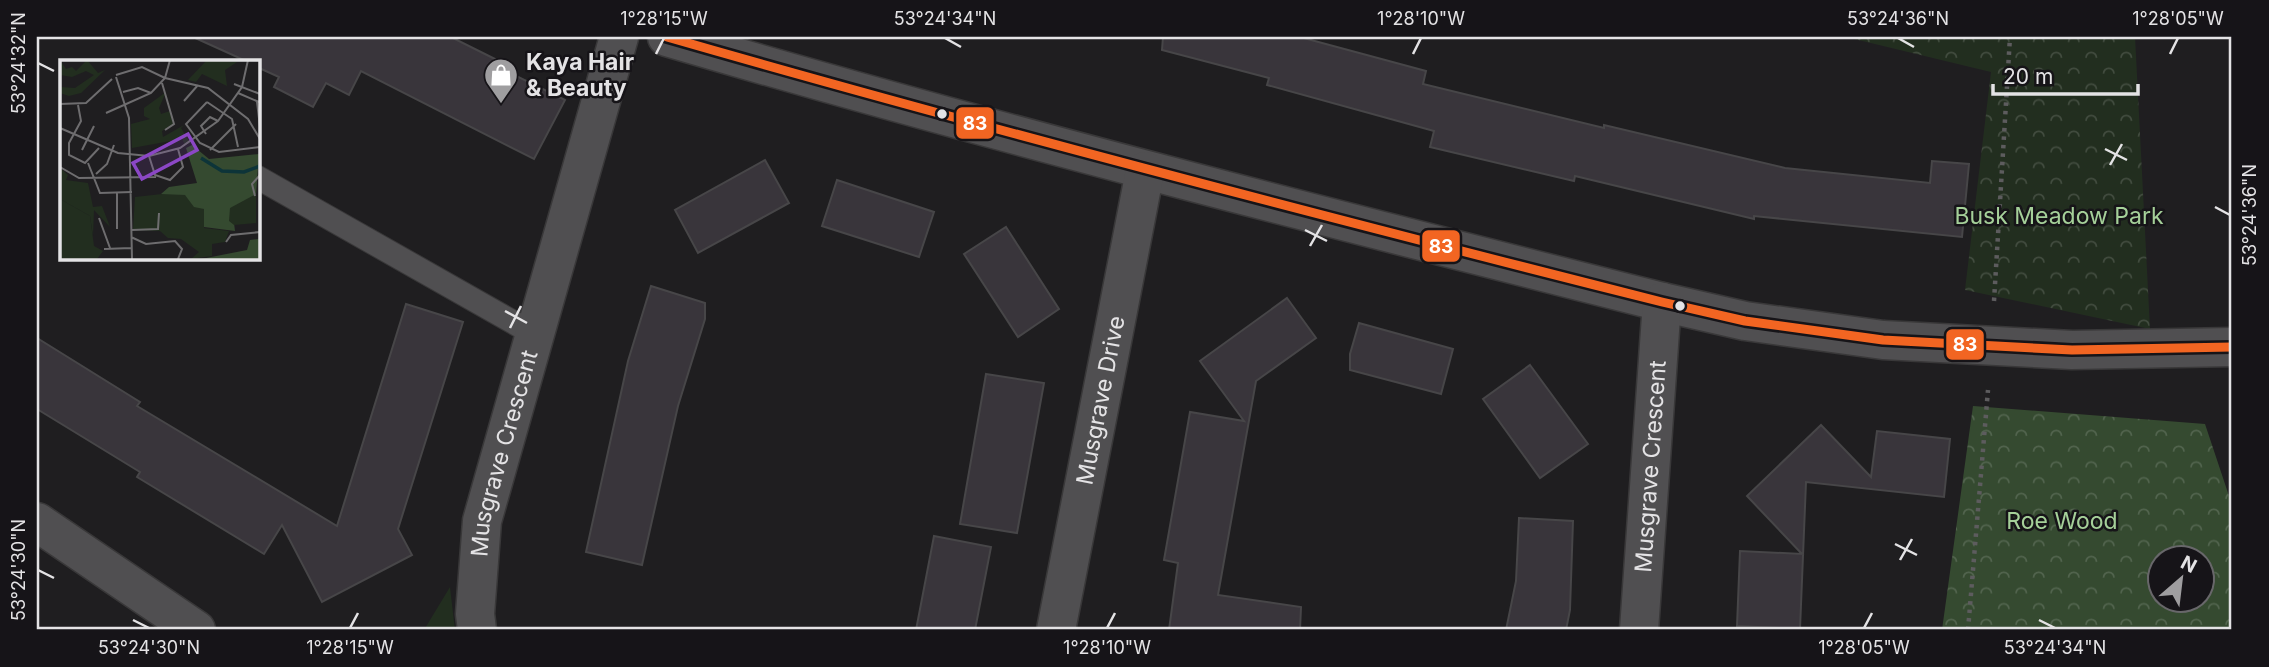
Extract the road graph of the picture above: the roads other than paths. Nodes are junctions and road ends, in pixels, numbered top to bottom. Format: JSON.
{"nodes":[{"id":1,"x":619,"y":37,"type":"edge"},
{"id":2,"x":667,"y":37,"type":"edge"},
{"id":3,"x":1145,"y":171,"type":"junction"},
{"id":4,"x":259,"y":178,"type":"edge"},
{"id":5,"x":1662,"y":302,"type":"junction"},
{"id":6,"x":534,"y":334,"type":"junction"},
{"id":7,"x":2214,"y":347,"type":"edge"},
{"id":8,"x":37,"y":522,"type":"edge"},
{"id":9,"x":196,"y":630,"type":"edge"},
{"id":10,"x":477,"y":630,"type":"edge"},
{"id":11,"x":1056,"y":630,"type":"edge"},
{"id":12,"x":1639,"y":630,"type":"edge"}],
"edges":[{"from":1,"to":6,"type":"street","name":"Musgrave Crescent"},
{"from":2,"to":3,"type":"street"},
{"from":3,"to":5,"type":"street"},
{"from":3,"to":11,"type":"street","name":"Musgrave Drive"},
{"from":4,"to":6,"type":"lane"},
{"from":5,"to":7,"type":"street"},
{"from":5,"to":12,"type":"street","name":"Musgrave Crescent"},
{"from":6,"to":10,"type":"street","name":"Musgrave Crescent"},
{"from":8,"to":9,"type":"street"}]}
